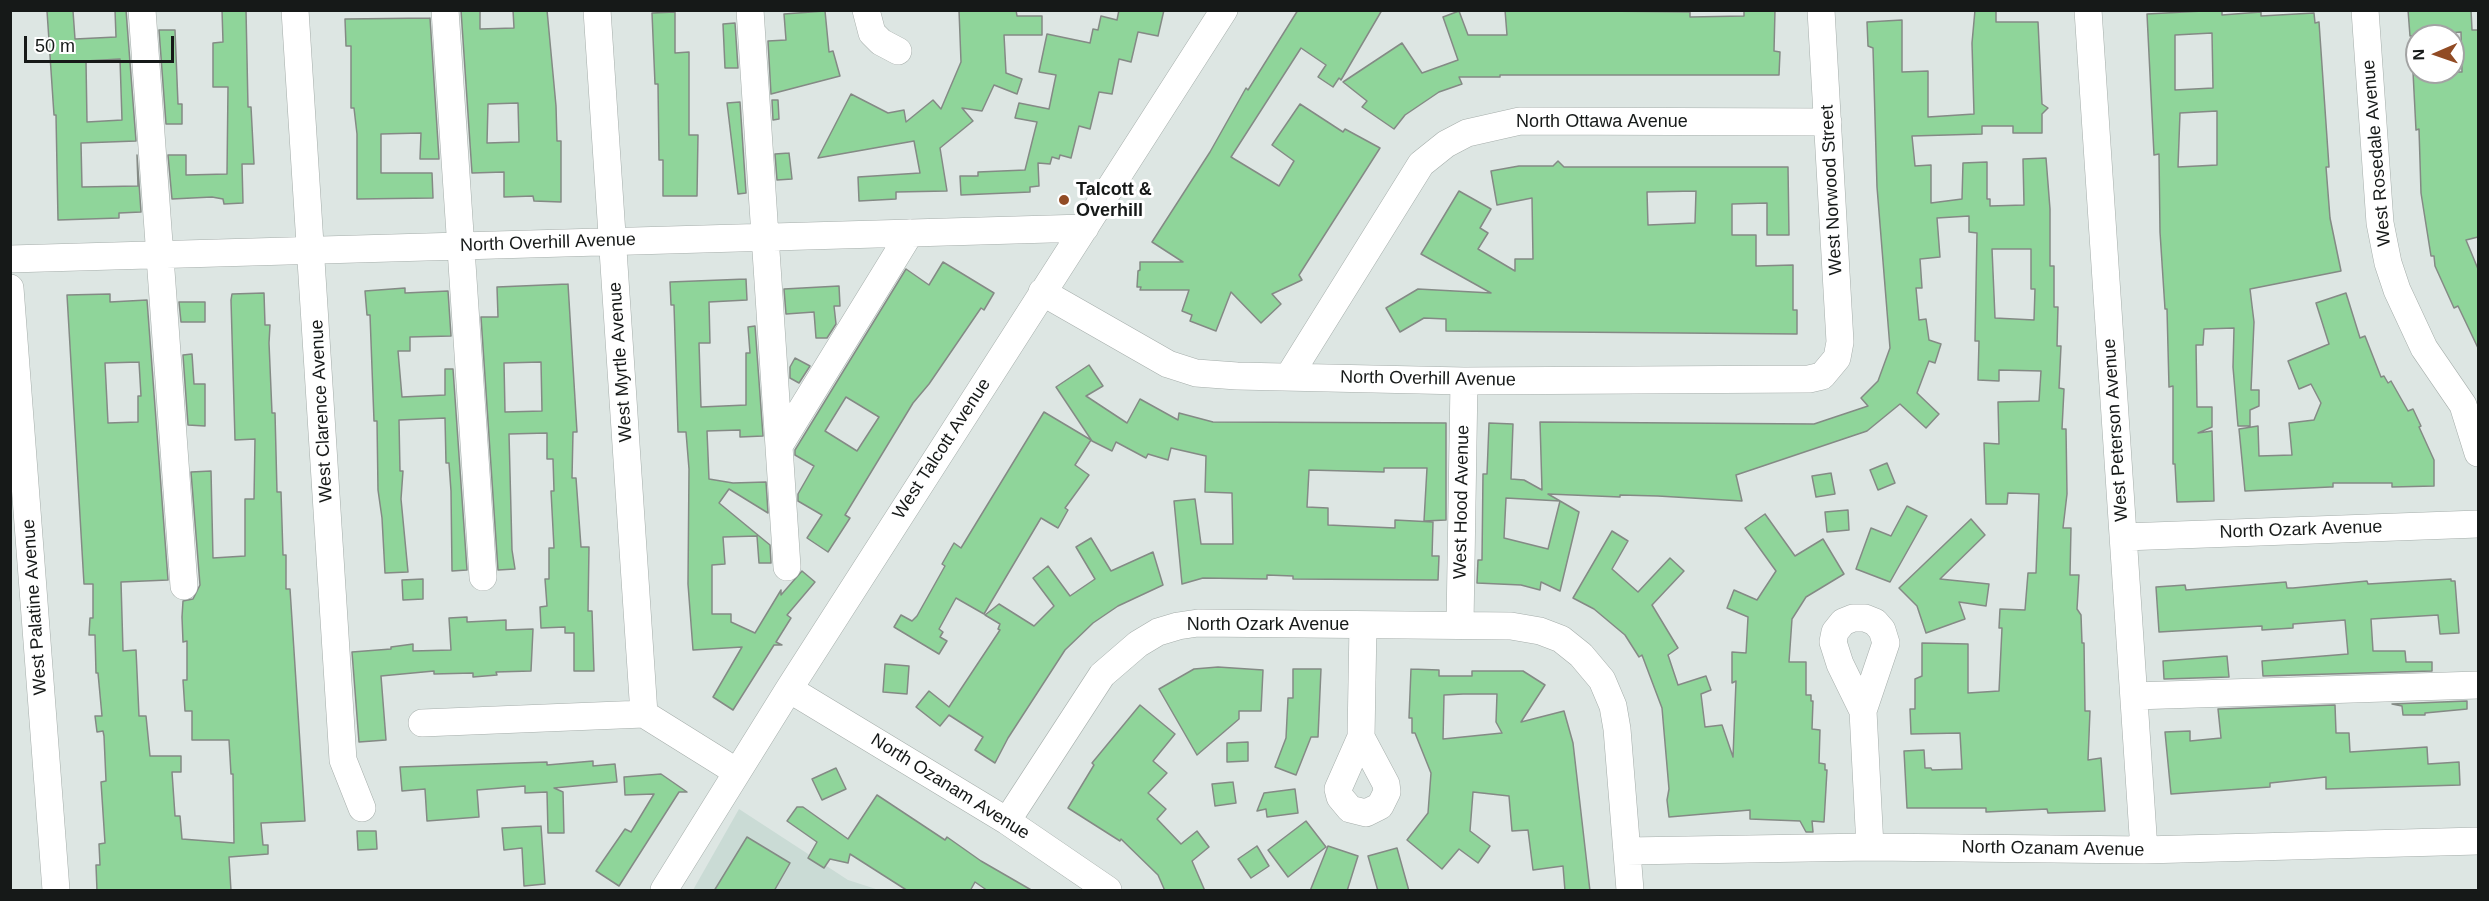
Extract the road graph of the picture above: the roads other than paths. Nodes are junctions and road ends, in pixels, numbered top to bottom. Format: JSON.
{"nodes":[{"id":1,"x":142,"y":10,"type":"edge"},
{"id":2,"x":295,"y":10,"type":"edge"},
{"id":3,"x":445,"y":10,"type":"edge"},
{"id":4,"x":597,"y":10,"type":"edge"},
{"id":5,"x":750,"y":10,"type":"edge"},
{"id":6,"x":866,"y":10,"type":"edge"},
{"id":7,"x":1224,"y":10,"type":"edge"},
{"id":8,"x":1821,"y":10,"type":"edge"},
{"id":9,"x":2088,"y":10,"type":"edge"},
{"id":10,"x":2366,"y":10,"type":"edge"},
{"id":11,"x":898,"y":51,"type":"dead end"},
{"id":12,"x":1828,"y":122,"type":"junction"},
{"id":13,"x":1085,"y":228,"type":"junction"},
{"id":14,"x":910,"y":233,"type":"junction"},
{"id":15,"x":764,"y":237,"type":"junction"},
{"id":16,"x":614,"y":241,"type":"junction"},
{"id":17,"x":462,"y":246,"type":"junction"},
{"id":18,"x":312,"y":250,"type":"junction"},
{"id":19,"x":159,"y":254,"type":"junction"},
{"id":20,"x":10,"y":259,"type":"edge"},
{"id":21,"x":10,"y":288,"type":"edge"},
{"id":22,"x":1042,"y":292,"type":"junction"},
{"id":23,"x":1832,"y":368,"type":"joint"},
{"id":24,"x":1289,"y":376,"type":"junction"},
{"id":25,"x":1464,"y":381,"type":"junction"},
{"id":26,"x":778,"y":446,"type":"junction"},
{"id":27,"x":2478,"y":453,"type":"edge"},
{"id":28,"x":2478,"y":524,"type":"edge"},
{"id":29,"x":2124,"y":537,"type":"junction"},
{"id":30,"x":787,"y":567,"type":"dead end"},
{"id":31,"x":483,"y":577,"type":"dead end"},
{"id":32,"x":184,"y":586,"type":"dead end"},
{"id":33,"x":1460,"y":624,"type":"junction"},
{"id":34,"x":1363,"y":625,"type":"junction"},
{"id":35,"x":2478,"y":685,"type":"edge"},
{"id":36,"x":789,"y":689,"type":"junction"},
{"id":37,"x":2134,"y":696,"type":"junction"},
{"id":38,"x":1863,"y":711,"type":"dead end"},
{"id":39,"x":644,"y":714,"type":"junction"},
{"id":40,"x":422,"y":723,"type":"dead end"},
{"id":41,"x":1362,"y":737,"type":"dead end"},
{"id":42,"x":738,"y":772,"type":"junction"},
{"id":43,"x":362,"y":808,"type":"dead end"},
{"id":44,"x":1007,"y":821,"type":"junction"},
{"id":45,"x":2478,"y":841,"type":"edge"},
{"id":46,"x":1870,"y":847,"type":"junction"},
{"id":47,"x":2144,"y":850,"type":"junction"},
{"id":48,"x":1628,"y":851,"type":"junction"},
{"id":49,"x":56,"y":891,"type":"edge"},
{"id":50,"x":664,"y":891,"type":"edge"},
{"id":51,"x":1108,"y":891,"type":"edge"},
{"id":52,"x":1630,"y":891,"type":"edge"}],
"edges":[{"from":1,"to":19,"type":"street"},
{"from":2,"to":18,"type":"street","name":"West Clarence Avenue"},
{"from":3,"to":17,"type":"street"},
{"from":4,"to":16,"type":"street","name":"West Myrtle Avenue"},
{"from":5,"to":15,"type":"street"},
{"from":6,"to":11,"type":"street"},
{"from":7,"to":13,"type":"street","name":"West Talcott Avenue"},
{"from":8,"to":12,"type":"street","name":"West Norwood Street"},
{"from":9,"to":29,"type":"street","name":"West Peterson Avenue"},
{"from":10,"to":27,"type":"street","name":"West Rosedale Avenue"},
{"from":12,"to":23,"type":"street","name":"West Norwood Street"},
{"from":12,"to":24,"type":"street","name":"North Ottawa Avenue"},
{"from":13,"to":14,"type":"street","name":"North Overhill Avenue"},
{"from":13,"to":22,"type":"street","name":"West Talcott Avenue"},
{"from":14,"to":15,"type":"street","name":"North Overhill Avenue"},
{"from":14,"to":26,"type":"street"},
{"from":15,"to":16,"type":"street","name":"North Overhill Avenue"},
{"from":15,"to":26,"type":"street"},
{"from":16,"to":17,"type":"street","name":"North Overhill Avenue"},
{"from":16,"to":39,"type":"street","name":"West Myrtle Avenue"},
{"from":17,"to":18,"type":"street","name":"North Overhill Avenue"},
{"from":17,"to":31,"type":"street"},
{"from":18,"to":19,"type":"street","name":"North Overhill Avenue"},
{"from":18,"to":43,"type":"street","name":"West Clarence Avenue"},
{"from":19,"to":20,"type":"street","name":"North Overhill Avenue"},
{"from":19,"to":32,"type":"street"},
{"from":21,"to":49,"type":"street","name":"West Palatine Avenue"},
{"from":22,"to":24,"type":"street","name":"North Overhill Avenue"},
{"from":22,"to":36,"type":"street","name":"West Talcott Avenue"},
{"from":23,"to":25,"type":"street","name":"North Overhill Avenue"},
{"from":24,"to":25,"type":"street","name":"North Overhill Avenue"},
{"from":25,"to":33,"type":"street","name":"West Hood Avenue"},
{"from":26,"to":30,"type":"street"},
{"from":28,"to":29,"type":"street","name":"North Ozark Avenue"},
{"from":29,"to":37,"type":"street","name":"West Peterson Avenue"},
{"from":33,"to":34,"type":"street","name":"North Ozark Avenue"},
{"from":33,"to":48,"type":"street","name":"North Ozark Avenue"},
{"from":34,"to":41,"type":"street"},
{"from":34,"to":44,"type":"street","name":"North Ozark Avenue"},
{"from":35,"to":37,"type":"street"},
{"from":36,"to":42,"type":"street","name":"West Talcott Avenue"},
{"from":36,"to":44,"type":"street","name":"North Ozanam Avenue"},
{"from":37,"to":47,"type":"street","name":"West Peterson Avenue"},
{"from":38,"to":46,"type":"street"},
{"from":39,"to":40,"type":"street"},
{"from":39,"to":42,"type":"street"},
{"from":42,"to":50,"type":"street","name":"West Talcott Avenue"},
{"from":44,"to":51,"type":"street","name":"North Ozanam Avenue"},
{"from":45,"to":47,"type":"street","name":"North Ozanam Avenue"},
{"from":46,"to":47,"type":"street","name":"North Ozanam Avenue"},
{"from":46,"to":48,"type":"street","name":"North Ozanam Avenue"},
{"from":48,"to":52,"type":"street","name":"North Ozark Avenue"}]}
